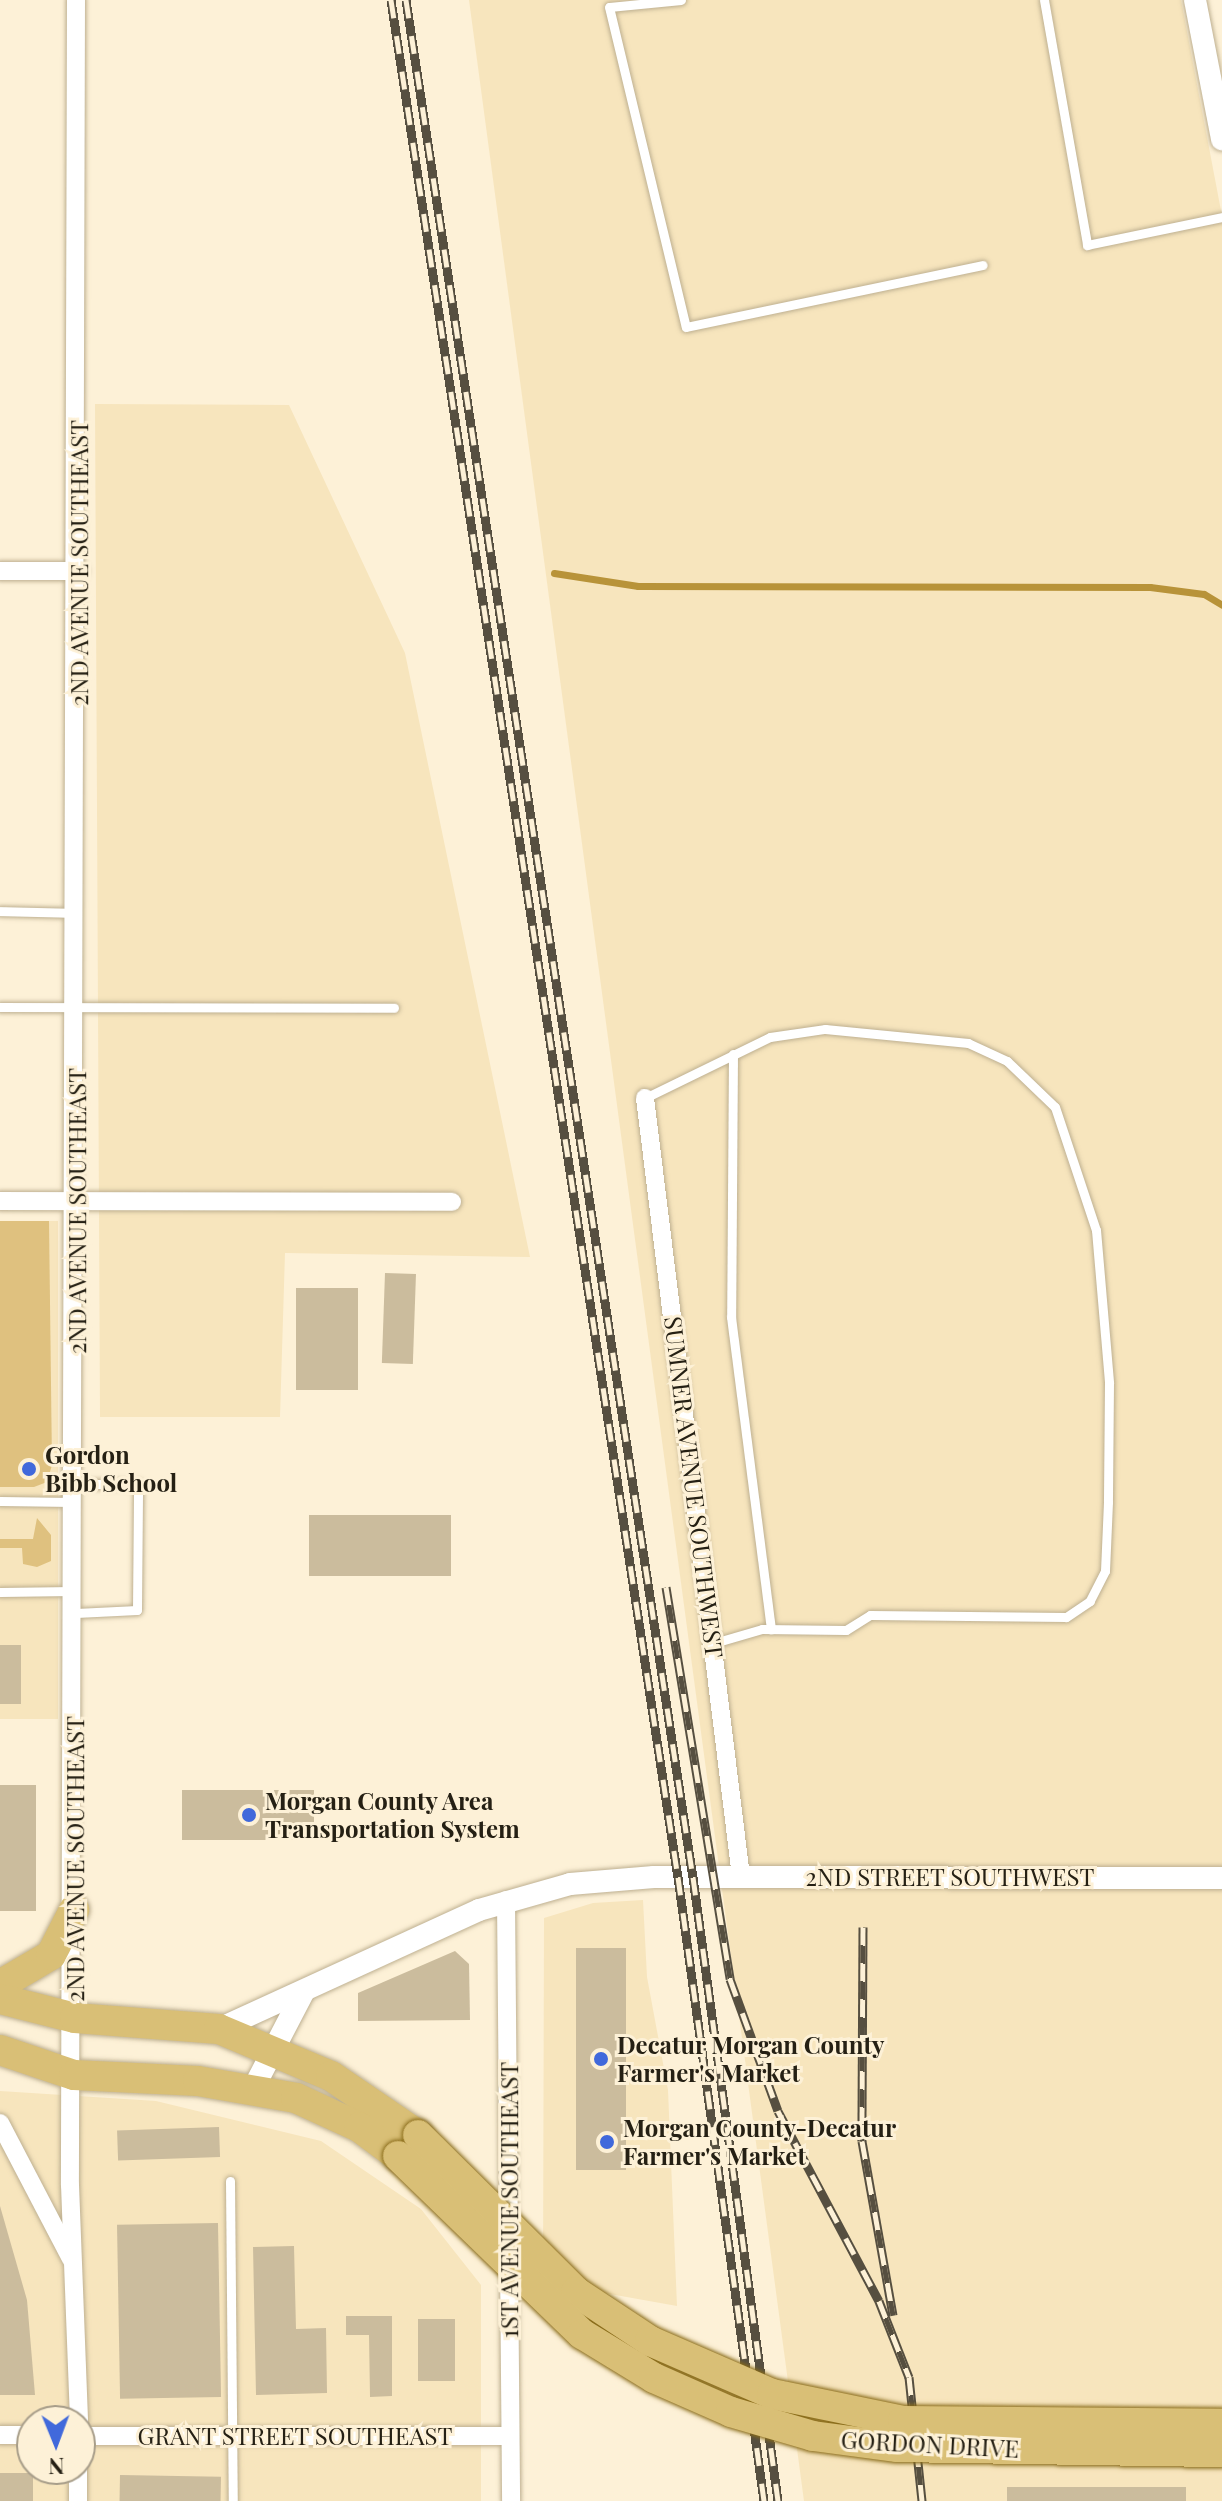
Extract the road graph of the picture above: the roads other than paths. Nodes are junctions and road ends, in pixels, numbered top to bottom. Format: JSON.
{"nodes":[{"id":1,"x":76,"y":0,"type":"edge"},
{"id":2,"x":681,"y":0,"type":"edge"},
{"id":3,"x":1044,"y":0,"type":"edge"},
{"id":4,"x":1195,"y":0,"type":"edge"},
{"id":5,"x":1222,"y":139,"type":"edge"},
{"id":6,"x":1222,"y":217,"type":"edge"},
{"id":7,"x":983,"y":265,"type":"dead end"},
{"id":8,"x":0,"y":571,"type":"edge"},
{"id":9,"x":79,"y":571,"type":"junction"},
{"id":10,"x":0,"y":911,"type":"edge"},
{"id":11,"x":78,"y":913,"type":"junction"},
{"id":12,"x":0,"y":1007,"type":"edge"},
{"id":13,"x":77,"y":1008,"type":"junction"},
{"id":14,"x":394,"y":1008,"type":"dead end"},
{"id":15,"x":733,"y":1054,"type":"junction"},
{"id":16,"x":645,"y":1098,"type":"joint"},
{"id":17,"x":0,"y":1201,"type":"edge"},
{"id":18,"x":77,"y":1202,"type":"junction"},
{"id":19,"x":452,"y":1202,"type":"dead end"},
{"id":20,"x":76,"y":1493,"type":"junction"},
{"id":21,"x":0,"y":1501,"type":"edge"},
{"id":22,"x":76,"y":1591,"type":"junction"},
{"id":23,"x":0,"y":1592,"type":"edge"},
{"id":24,"x":76,"y":1613,"type":"junction"},
{"id":25,"x":771,"y":1629,"type":"junction"},
{"id":26,"x":714,"y":1643,"type":"junction"},
{"id":27,"x":741,"y":1877,"type":"junction"},
{"id":28,"x":1222,"y":1878,"type":"edge"},
{"id":29,"x":506,"y":1900,"type":"junction"},
{"id":30,"x":74,"y":1910,"type":"junction"},
{"id":31,"x":0,"y":1985,"type":"edge"},
{"id":32,"x":304,"y":1991,"type":"junction"},
{"id":33,"x":0,"y":1999,"type":"edge"},
{"id":34,"x":75,"y":2018,"type":"junction"},
{"id":35,"x":219,"y":2029,"type":"junction"},
{"id":36,"x":0,"y":2050,"type":"edge"},
{"id":37,"x":271,"y":2050,"type":"junction"},
{"id":38,"x":74,"y":2075,"type":"junction"},
{"id":39,"x":253,"y":2089,"type":"junction"},
{"id":40,"x":0,"y":2123,"type":"edge"},
{"id":41,"x":408,"y":2145,"type":"junction"},
{"id":42,"x":230,"y":2181,"type":"dead end"},
{"id":43,"x":74,"y":2265,"type":"junction"},
{"id":44,"x":78,"y":2405,"type":"edge"},
{"id":45,"x":1222,"y":2424,"type":"edge"},
{"id":46,"x":233,"y":2435,"type":"junction"},
{"id":47,"x":96,"y":2436,"type":"edge"},
{"id":48,"x":510,"y":2436,"type":"junction"},
{"id":49,"x":1222,"y":2452,"type":"edge"},
{"id":50,"x":233,"y":2501,"type":"edge"},
{"id":51,"x":511,"y":2501,"type":"edge"}],
"edges":[{"from":1,"to":9,"type":"street","name":"2ND AVENUE SOUTHEAST"},
{"from":2,"to":7,"type":"lane"},
{"from":3,"to":6,"type":"lane"},
{"from":4,"to":5,"type":"street"},
{"from":8,"to":9,"type":"street"},
{"from":9,"to":11,"type":"street","name":"2ND AVENUE SOUTHEAST"},
{"from":10,"to":11,"type":"lane"},
{"from":11,"to":13,"type":"street","name":"2ND AVENUE SOUTHEAST"},
{"from":12,"to":13,"type":"lane"},
{"from":13,"to":14,"type":"lane"},
{"from":13,"to":18,"type":"street","name":"2ND AVENUE SOUTHEAST"},
{"from":15,"to":16,"type":"lane"},
{"from":15,"to":25,"type":"lane"},
{"from":15,"to":25,"type":"lane"},
{"from":16,"to":26,"type":"street","name":"SUMNER AVENUE SOUTHWEST"},
{"from":17,"to":18,"type":"street"},
{"from":18,"to":19,"type":"street"},
{"from":18,"to":20,"type":"street","name":"2ND AVENUE SOUTHEAST"},
{"from":20,"to":21,"type":"lane"},
{"from":20,"to":22,"type":"street","name":"2ND AVENUE SOUTHEAST"},
{"from":20,"to":24,"type":"lane"},
{"from":22,"to":23,"type":"lane"},
{"from":22,"to":24,"type":"street","name":"2ND AVENUE SOUTHEAST"},
{"from":24,"to":30,"type":"street","name":"2ND AVENUE SOUTHEAST"},
{"from":25,"to":26,"type":"lane"},
{"from":26,"to":27,"type":"street","name":"SUMNER AVENUE SOUTHWEST"},
{"from":27,"to":28,"type":"street","name":"2ND STREET SOUTHWEST"},
{"from":27,"to":29,"type":"street","name":"2ND STREET SOUTHWEST"},
{"from":29,"to":32,"type":"street","name":"2ND STREET SOUTHWEST"},
{"from":29,"to":48,"type":"street","name":"1ST AVENUE SOUTHEAST"},
{"from":30,"to":31,"type":"main road"},
{"from":30,"to":34,"type":"street","name":"2ND AVENUE SOUTHEAST"},
{"from":32,"to":35,"type":"street","name":"2ND STREET SOUTHWEST"},
{"from":32,"to":37,"type":"street"},
{"from":33,"to":34,"type":"main road"},
{"from":34,"to":35,"type":"main road"},
{"from":34,"to":38,"type":"street","name":"2ND AVENUE SOUTHEAST"},
{"from":35,"to":37,"type":"main road"},
{"from":36,"to":38,"type":"main road"},
{"from":37,"to":39,"type":"street"},
{"from":37,"to":41,"type":"main road"},
{"from":38,"to":39,"type":"main road"},
{"from":38,"to":43,"type":"street","name":"2ND AVENUE SOUTHEAST"},
{"from":39,"to":41,"type":"main road"},
{"from":40,"to":43,"type":"street"},
{"from":41,"to":45,"type":"main road","name":"GORDON DRIVE","bridge":true},
{"from":41,"to":49,"type":"main road","name":"GORDON DRIVE","bridge":true},
{"from":42,"to":46,"type":"lane"},
{"from":43,"to":44,"type":"street","name":"2ND AVENUE SOUTHEAST"},
{"from":46,"to":47,"type":"street","name":"GRANT STREET SOUTHEAST"},
{"from":46,"to":48,"type":"street","name":"GRANT STREET SOUTHEAST"},
{"from":46,"to":50,"type":"lane"},
{"from":48,"to":51,"type":"street","name":"1ST AVENUE SOUTHEAST"}]}
